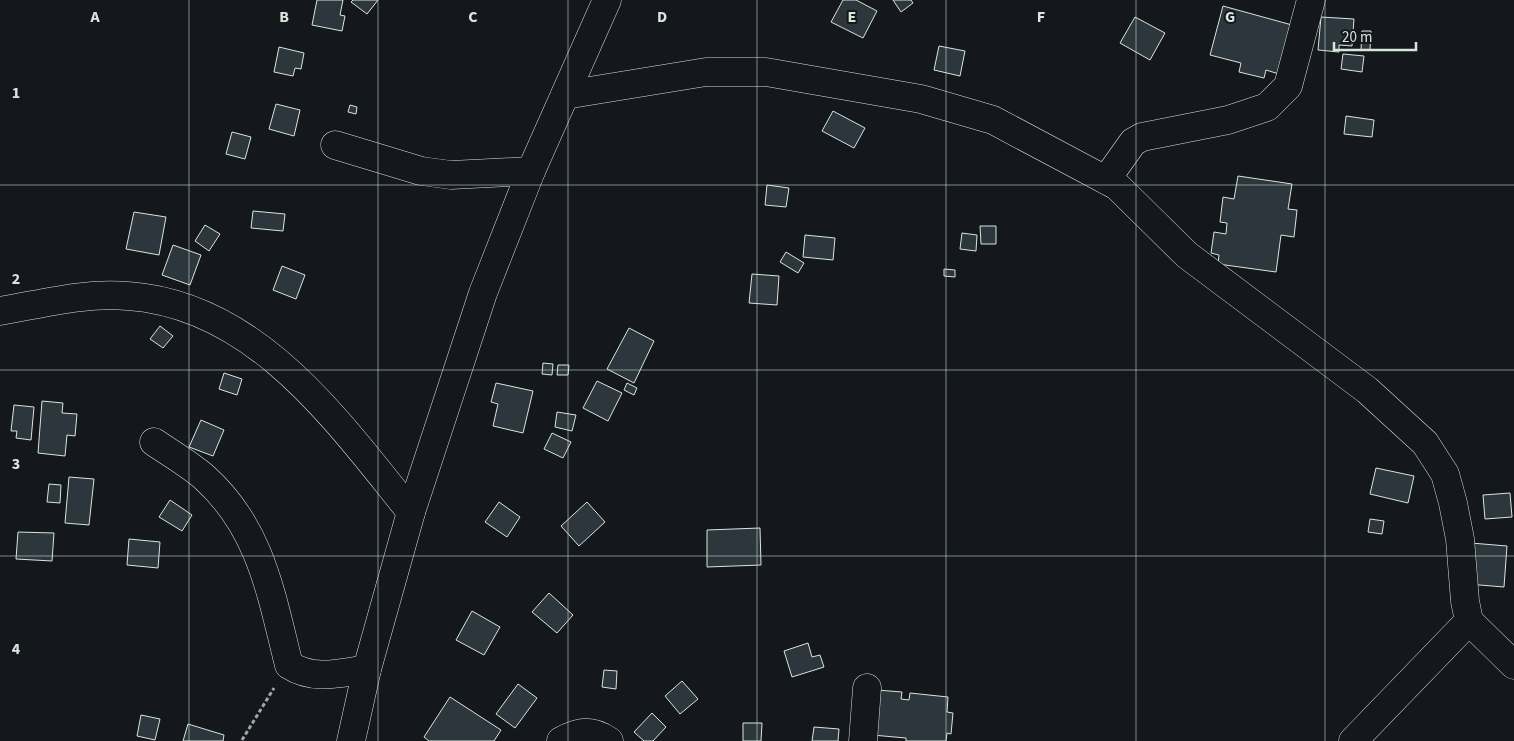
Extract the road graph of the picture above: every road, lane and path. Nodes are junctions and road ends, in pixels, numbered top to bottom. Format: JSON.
{"nodes":[{"id":1,"x":607,"y":0,"type":"edge"},
{"id":2,"x":1311,"y":0,"type":"edge"},
{"id":3,"x":565,"y":96,"type":"junction"},
{"id":4,"x":335,"y":145,"type":"dead end"},
{"id":5,"x":531,"y":171,"type":"junction"},
{"id":6,"x":1106,"y":180,"type":"junction"},
{"id":7,"x":0,"y":311,"type":"edge"},
{"id":8,"x":154,"y":442,"type":"dead end"},
{"id":9,"x":412,"y":512,"type":"junction"},
{"id":10,"x":1469,"y":621,"type":"junction"},
{"id":11,"x":289,"y":665,"type":"junction"},
{"id":12,"x":1514,"y":665,"type":"edge"},
{"id":13,"x":367,"y":669,"type":"junction"},
{"id":14,"x":867,"y":688,"type":"dead end"},
{"id":15,"x":242,"y":740,"type":"edge"},
{"id":16,"x":351,"y":741,"type":"edge"},
{"id":17,"x":562,"y":741,"type":"edge"},
{"id":18,"x":609,"y":741,"type":"edge"},
{"id":19,"x":863,"y":741,"type":"edge"},
{"id":20,"x":1353,"y":741,"type":"edge"}],
"edges":[{"from":1,"to":3,"type":"street"},
{"from":2,"to":6,"type":"street"},
{"from":3,"to":5,"type":"street"},
{"from":3,"to":6,"type":"street"},
{"from":4,"to":5,"type":"street"},
{"from":5,"to":9,"type":"street"},
{"from":6,"to":10,"type":"street"},
{"from":7,"to":9,"type":"street"},
{"from":8,"to":11,"type":"street"},
{"from":9,"to":13,"type":"street"},
{"from":10,"to":12,"type":"street"},
{"from":10,"to":20,"type":"street"},
{"from":11,"to":13,"type":"street"},
{"from":11,"to":15,"type":"path"},
{"from":13,"to":16,"type":"street"},
{"from":14,"to":19,"type":"street"},
{"from":17,"to":18,"type":"street"}]}
